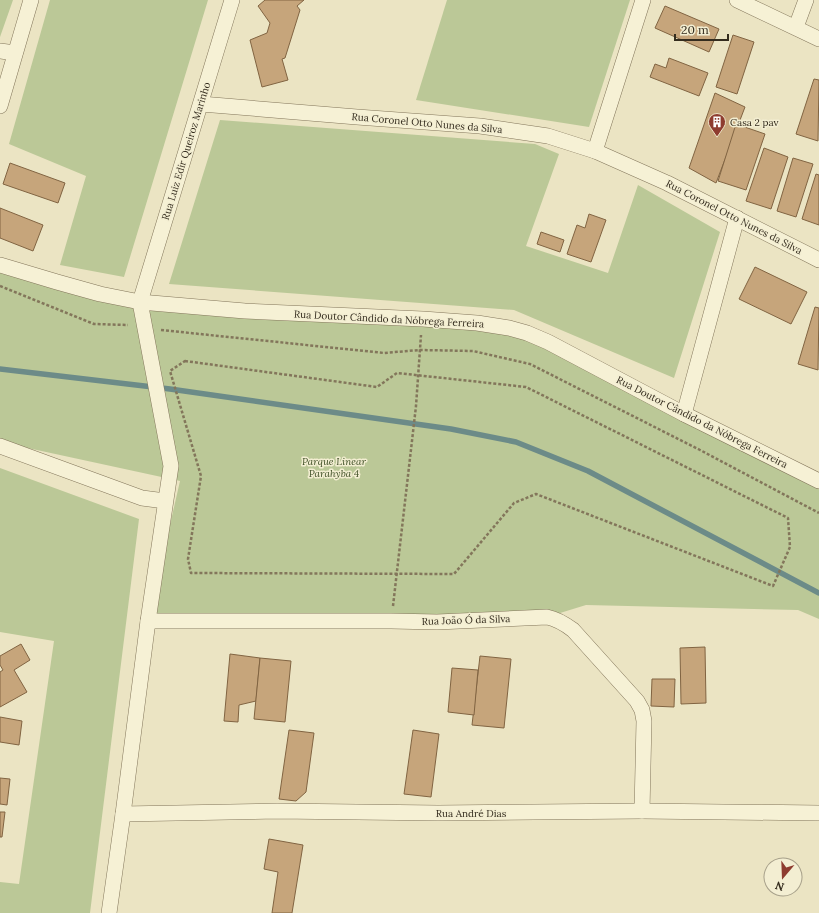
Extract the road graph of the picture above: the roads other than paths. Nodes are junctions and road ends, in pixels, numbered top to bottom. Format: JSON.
{"nodes":[{"id":1,"x":31,"y":0,"type":"edge"},
{"id":2,"x":232,"y":0,"type":"edge"},
{"id":3,"x":644,"y":0,"type":"edge"},
{"id":4,"x":737,"y":0,"type":"edge"},
{"id":5,"x":806,"y":0,"type":"edge"},
{"id":6,"x":796,"y":27,"type":"junction"},
{"id":7,"x":819,"y":39,"type":"edge"},
{"id":8,"x":0,"y":51,"type":"edge"},
{"id":9,"x":15,"y":53,"type":"junction"},
{"id":10,"x":200,"y":104,"type":"junction"},
{"id":11,"x":0,"y":106,"type":"edge"},
{"id":12,"x":595,"y":152,"type":"junction"},
{"id":13,"x":737,"y":218,"type":"junction"},
{"id":14,"x":819,"y":260,"type":"edge"},
{"id":15,"x":0,"y":265,"type":"edge"},
{"id":16,"x":140,"y":302,"type":"junction"},
{"id":17,"x":684,"y":414,"type":"junction"},
{"id":18,"x":0,"y":446,"type":"edge"},
{"id":19,"x":819,"y":481,"type":"edge"},
{"id":20,"x":165,"y":501,"type":"junction"},
{"id":21,"x":148,"y":621,"type":"junction"},
{"id":22,"x":642,"y":811,"type":"junction"},
{"id":23,"x":819,"y":812,"type":"edge"},
{"id":24,"x":123,"y":814,"type":"junction"},
{"id":25,"x":109,"y":913,"type":"edge"}],
"edges":[{"from":1,"to":9,"type":"street"},
{"from":2,"to":10,"type":"street","name":"Rua Luiz Edir Queiroz Marinho"},
{"from":3,"to":12,"type":"street"},
{"from":4,"to":6,"type":"street"},
{"from":5,"to":6,"type":"street"},
{"from":6,"to":7,"type":"street"},
{"from":8,"to":9,"type":"street"},
{"from":9,"to":11,"type":"street"},
{"from":10,"to":12,"type":"street","name":"Rua Coronel Otto Nunes da Silva"},
{"from":10,"to":16,"type":"street","name":"Rua Luiz Edir Queiroz Marinho"},
{"from":12,"to":13,"type":"street","name":"Rua Coronel Otto Nunes da Silva"},
{"from":13,"to":14,"type":"street","name":"Rua Coronel Otto Nunes da Silva"},
{"from":13,"to":17,"type":"street"},
{"from":15,"to":16,"type":"street","name":"Rua Doutor Cândido da Nóbrega Ferreira"},
{"from":16,"to":17,"type":"street","name":"Rua Doutor Cândido da Nóbrega Ferreira"},
{"from":16,"to":20,"type":"street"},
{"from":17,"to":19,"type":"street","name":"Rua Doutor Cândido da Nóbrega Ferreira"},
{"from":18,"to":20,"type":"street"},
{"from":20,"to":21,"type":"street"},
{"from":21,"to":22,"type":"street","name":"Rua João Ó da Silva"},
{"from":21,"to":24,"type":"street"},
{"from":22,"to":23,"type":"street","name":"Rua André Dias"},
{"from":22,"to":24,"type":"street","name":"Rua André Dias"},
{"from":24,"to":25,"type":"street"}]}
